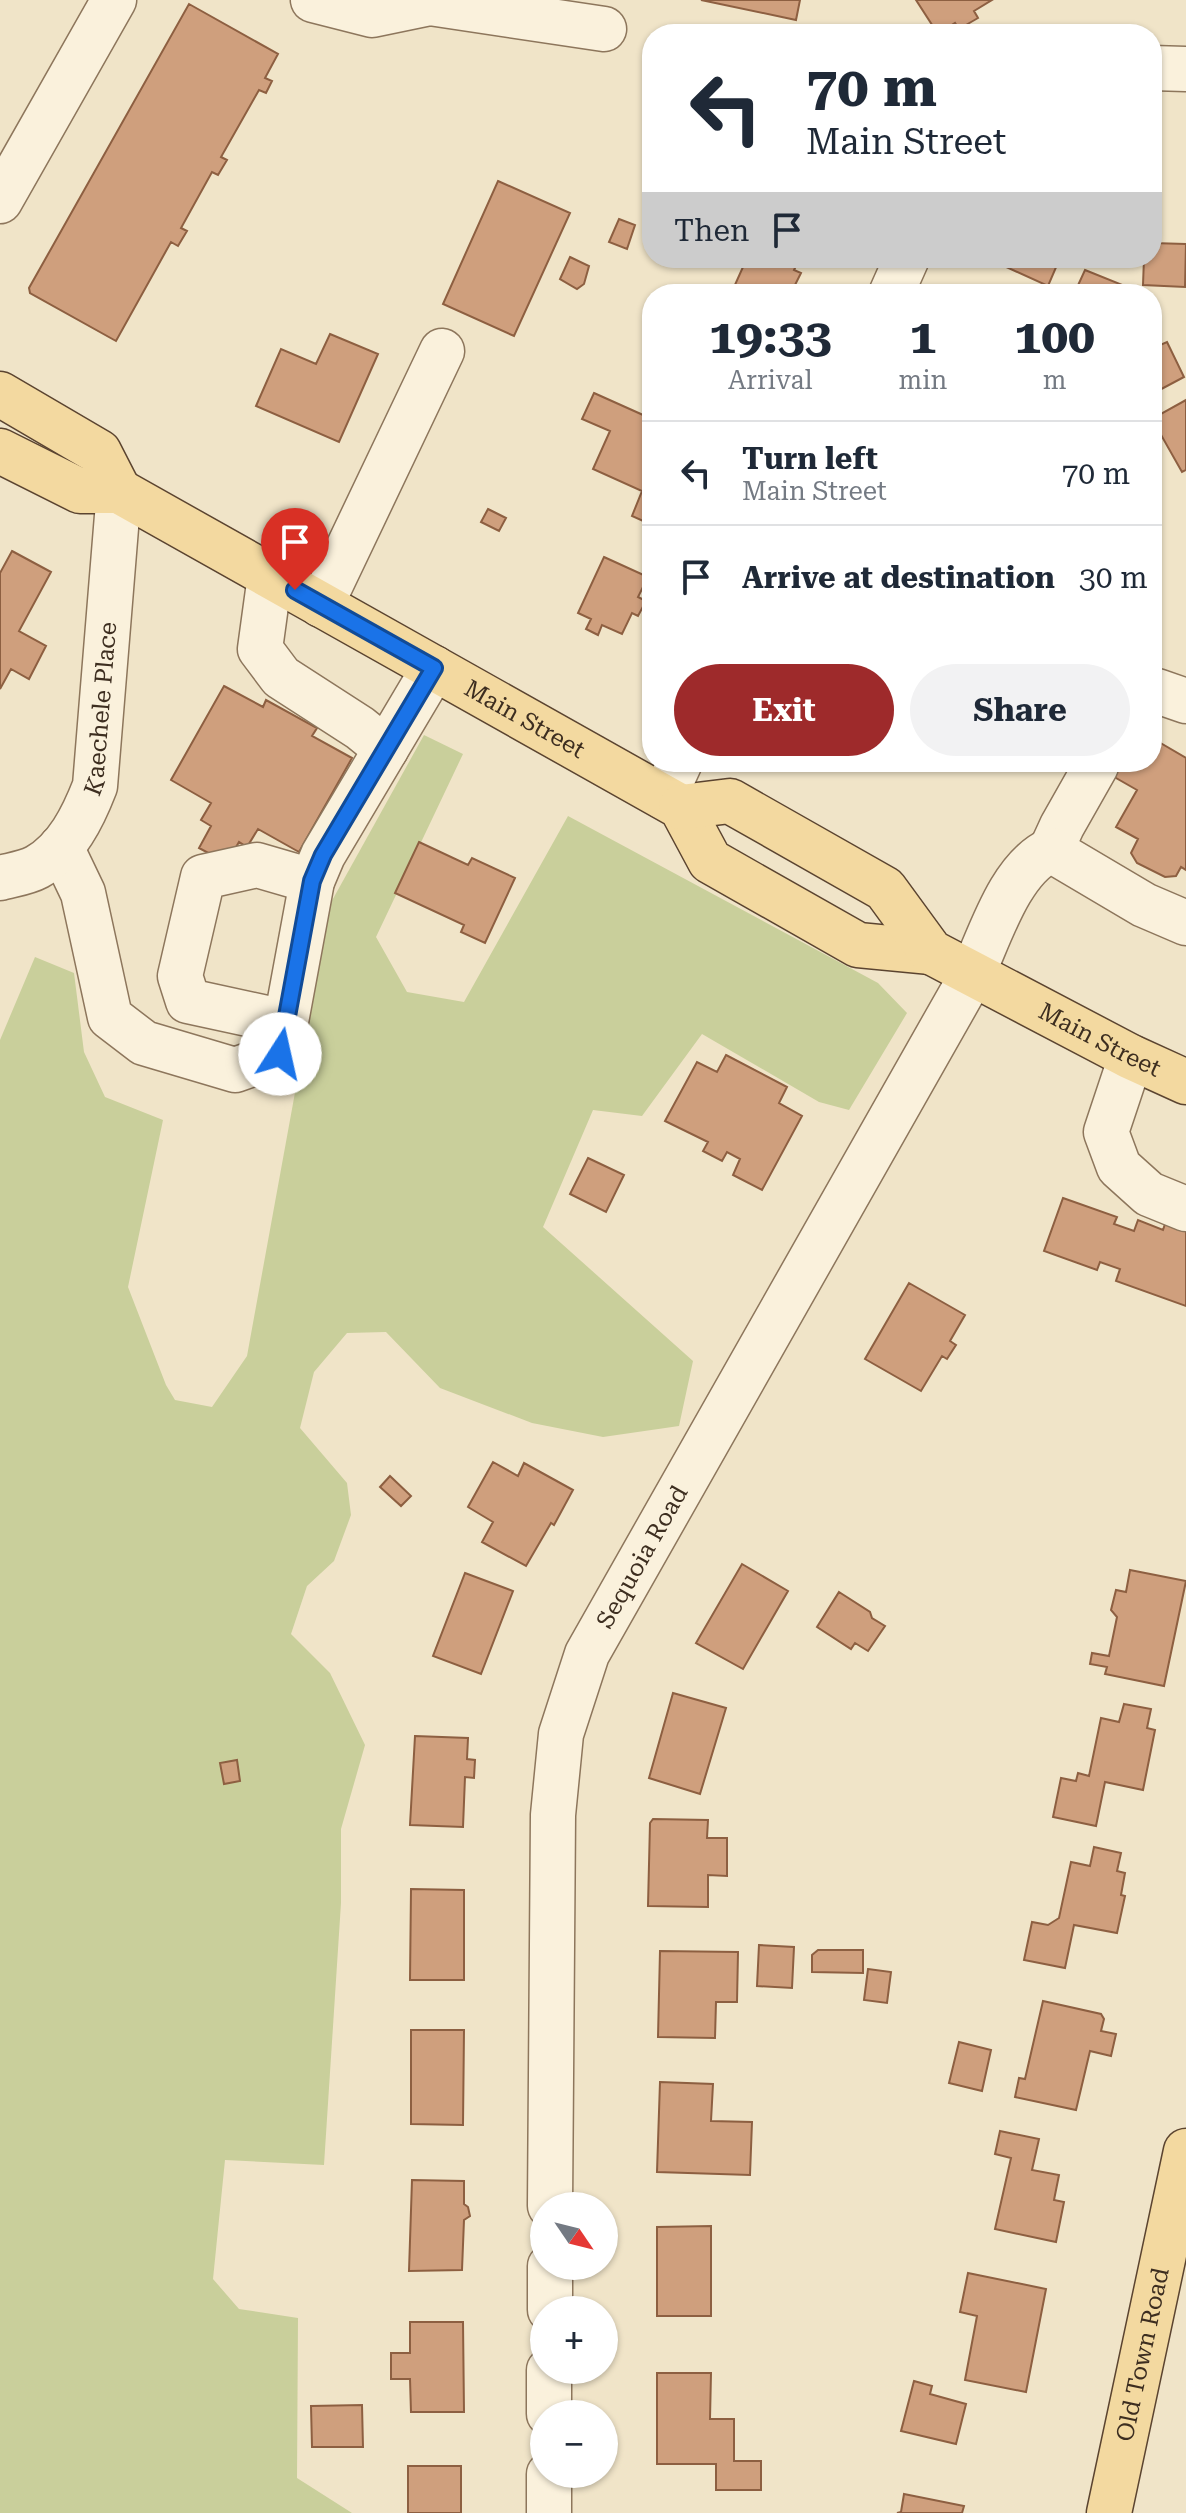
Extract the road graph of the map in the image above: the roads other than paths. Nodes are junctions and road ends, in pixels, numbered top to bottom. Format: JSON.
{"nodes":[{"id":1,"x":114,"y":0,"type":"edge"},
{"id":2,"x":313,"y":0,"type":"edge"},
{"id":3,"x":604,"y":29,"type":"dead end"},
{"id":4,"x":1162,"y":68,"type":"edge"},
{"id":5,"x":1186,"y":69,"type":"edge"},
{"id":6,"x":0,"y":201,"type":"edge"},
{"id":7,"x":442,"y":351,"type":"dead end"},
{"id":8,"x":0,"y":394,"type":"edge"},
{"id":9,"x":0,"y":451,"type":"edge"},
{"id":10,"x":119,"y":491,"type":"junction"},
{"id":11,"x":270,"y":576,"type":"junction"},
{"id":12,"x":321,"y":605,"type":"junction"},
{"id":13,"x":434,"y":668,"type":"junction"},
{"id":14,"x":1162,"y":693,"type":"edge"},
{"id":15,"x":1186,"y":701,"type":"edge"},
{"id":16,"x":386,"y":749,"type":"junction"},
{"id":17,"x":1093,"y":772,"type":"edge"},
{"id":18,"x":675,"y":789,"type":"edge"},
{"id":19,"x":61,"y":847,"type":"junction"},
{"id":20,"x":1051,"y":850,"type":"junction"},
{"id":21,"x":0,"y":878,"type":"edge"},
{"id":22,"x":312,"y":881,"type":"junction"},
{"id":23,"x":1186,"y":923,"type":"edge"},
{"id":24,"x":931,"y":952,"type":"junction"},
{"id":25,"x":972,"y":975,"type":"junction"},
{"id":26,"x":285,"y":1022,"type":"junction"},
{"id":27,"x":1131,"y":1057,"type":"junction"},
{"id":28,"x":1186,"y":1082,"type":"edge"},
{"id":29,"x":1186,"y":1209,"type":"edge"},
{"id":30,"x":1186,"y":2151,"type":"edge"},
{"id":31,"x":550,"y":2192,"type":"edge"},
{"id":32,"x":549,"y":2488,"type":"edge"},
{"id":33,"x":549,"y":2513,"type":"edge"},
{"id":34,"x":1109,"y":2513,"type":"edge"}],
"edges":[{"from":1,"to":6,"type":"street"},
{"from":2,"to":3,"type":"street"},
{"from":4,"to":5,"type":"street"},
{"from":7,"to":12,"type":"street"},
{"from":8,"to":10,"type":"main road"},
{"from":9,"to":10,"type":"main road","name":"Main Street"},
{"from":10,"to":11,"type":"main road","name":"Main Street"},
{"from":10,"to":19,"type":"street","name":"Kaechele Place"},
{"from":11,"to":12,"type":"main road","name":"Main Street"},
{"from":11,"to":16,"type":"street"},
{"from":12,"to":13,"type":"main road","name":"Main Street"},
{"from":13,"to":16,"type":"street"},
{"from":13,"to":18,"type":"main road","name":"Main Street"},
{"from":14,"to":15,"type":"street"},
{"from":16,"to":22,"type":"street"},
{"from":17,"to":20,"type":"street"},
{"from":18,"to":24,"type":"main road","name":"Main Street"},
{"from":18,"to":24,"type":"main road","name":"Main Street"},
{"from":19,"to":21,"type":"street","name":"Kaechele Place"},
{"from":19,"to":26,"type":"street"},
{"from":20,"to":23,"type":"street"},
{"from":20,"to":25,"type":"street","name":"Sequoia Road"},
{"from":22,"to":26,"type":"street"},
{"from":22,"to":26,"type":"street"},
{"from":24,"to":25,"type":"main road","name":"Main Street"},
{"from":25,"to":27,"type":"main road","name":"Main Street"},
{"from":25,"to":31,"type":"street","name":"Sequoia Road"},
{"from":27,"to":28,"type":"main road","name":"Main Street"},
{"from":27,"to":29,"type":"street"},
{"from":30,"to":34,"type":"main road","name":"Old Town Road"},
{"from":32,"to":33,"type":"street"}]}
